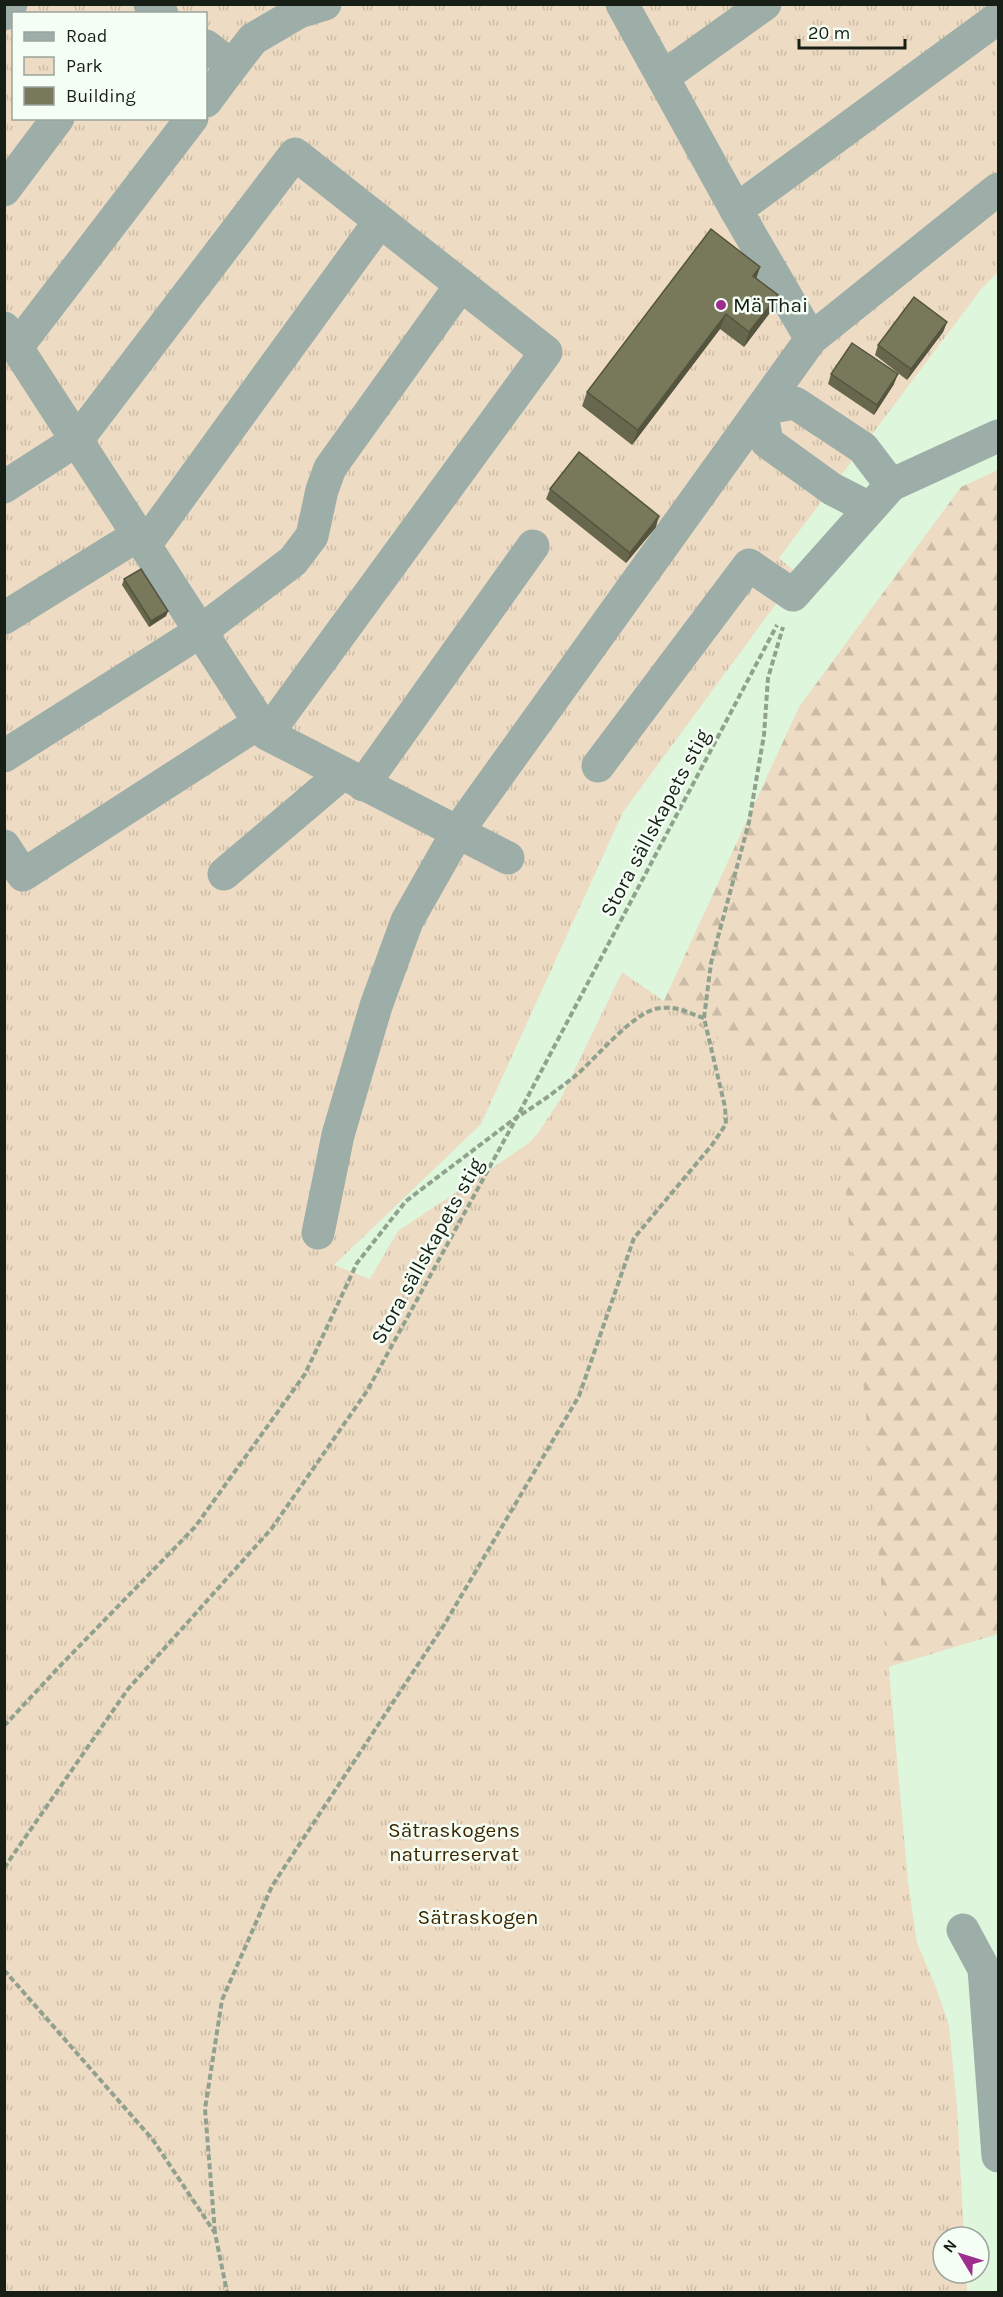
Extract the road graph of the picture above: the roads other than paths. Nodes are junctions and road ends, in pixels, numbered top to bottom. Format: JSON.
{"nodes":[{"id":1,"x":11,"y":4,"type":"edge"},
{"id":2,"x":325,"y":4,"type":"edge"},
{"id":3,"x":622,"y":4,"type":"edge"},
{"id":4,"x":765,"y":4,"type":"edge"},
{"id":5,"x":4,"y":14,"type":"edge"},
{"id":6,"x":999,"y":18,"type":"edge"},
{"id":7,"x":207,"y":47,"type":"edge"},
{"id":8,"x":232,"y":66,"type":"junction"},
{"id":9,"x":663,"y":77,"type":"junction"},
{"id":10,"x":207,"y":100,"type":"edge"},
{"id":11,"x":56,"y":120,"type":"edge"},
{"id":12,"x":190,"y":120,"type":"edge"},
{"id":13,"x":999,"y":189,"type":"edge"},
{"id":14,"x":4,"y":190,"type":"edge"},
{"id":15,"x":736,"y":210,"type":"junction"},
{"id":16,"x":380,"y":221,"type":"junction"},
{"id":17,"x":461,"y":285,"type":"junction"},
{"id":18,"x":11,"y":338,"type":"edge"},
{"id":19,"x":811,"y":339,"type":"junction"},
{"id":20,"x":761,"y":410,"type":"junction"},
{"id":21,"x":999,"y":436,"type":"edge"},
{"id":22,"x":77,"y":440,"type":"junction"},
{"id":23,"x":4,"y":487,"type":"edge"},
{"id":24,"x":880,"y":496,"type":"junction"},
{"id":25,"x":142,"y":540,"type":"junction"},
{"id":26,"x":533,"y":546,"type":"dead end"},
{"id":27,"x":4,"y":618,"type":"edge"},
{"id":28,"x":201,"y":632,"type":"junction"},
{"id":29,"x":264,"y":728,"type":"junction"},
{"id":30,"x":4,"y":756,"type":"edge"},
{"id":31,"x":598,"y":766,"type":"dead end"},
{"id":32,"x":352,"y":779,"type":"junction"},
{"id":33,"x":458,"y":831,"type":"junction"},
{"id":34,"x":4,"y":846,"type":"edge"},
{"id":35,"x":508,"y":858,"type":"dead end"},
{"id":36,"x":224,"y":874,"type":"dead end"},
{"id":37,"x":318,"y":1233,"type":"dead end"},
{"id":38,"x":963,"y":1929,"type":"dead end"},
{"id":39,"x":991,"y":1970,"type":"edge"},
{"id":40,"x":999,"y":2156,"type":"edge"}],
"edges":[{"from":1,"to":5,"type":"street"},
{"from":2,"to":8,"type":"street"},
{"from":3,"to":9,"type":"street"},
{"from":4,"to":9,"type":"street"},
{"from":6,"to":15,"type":"street"},
{"from":7,"to":8,"type":"street"},
{"from":8,"to":10,"type":"street"},
{"from":9,"to":15,"type":"street"},
{"from":11,"to":14,"type":"street"},
{"from":12,"to":18,"type":"street"},
{"from":13,"to":19,"type":"street"},
{"from":15,"to":19,"type":"street"},
{"from":16,"to":17,"type":"street"},
{"from":16,"to":22,"type":"street"},
{"from":16,"to":25,"type":"street"},
{"from":17,"to":28,"type":"street"},
{"from":17,"to":29,"type":"street"},
{"from":18,"to":22,"type":"street"},
{"from":19,"to":20,"type":"street"},
{"from":20,"to":24,"type":"street"},
{"from":20,"to":24,"type":"street"},
{"from":20,"to":33,"type":"street"},
{"from":21,"to":24,"type":"street"},
{"from":22,"to":23,"type":"street"},
{"from":22,"to":25,"type":"street"},
{"from":24,"to":31,"type":"street"},
{"from":25,"to":27,"type":"street"},
{"from":25,"to":28,"type":"street"},
{"from":26,"to":32,"type":"street"},
{"from":28,"to":29,"type":"street"},
{"from":28,"to":30,"type":"street"},
{"from":29,"to":32,"type":"street"},
{"from":29,"to":34,"type":"street"},
{"from":32,"to":33,"type":"street"},
{"from":32,"to":36,"type":"street"},
{"from":33,"to":35,"type":"street"},
{"from":33,"to":37,"type":"street"},
{"from":38,"to":39,"type":"street"},
{"from":39,"to":40,"type":"street"}]}
